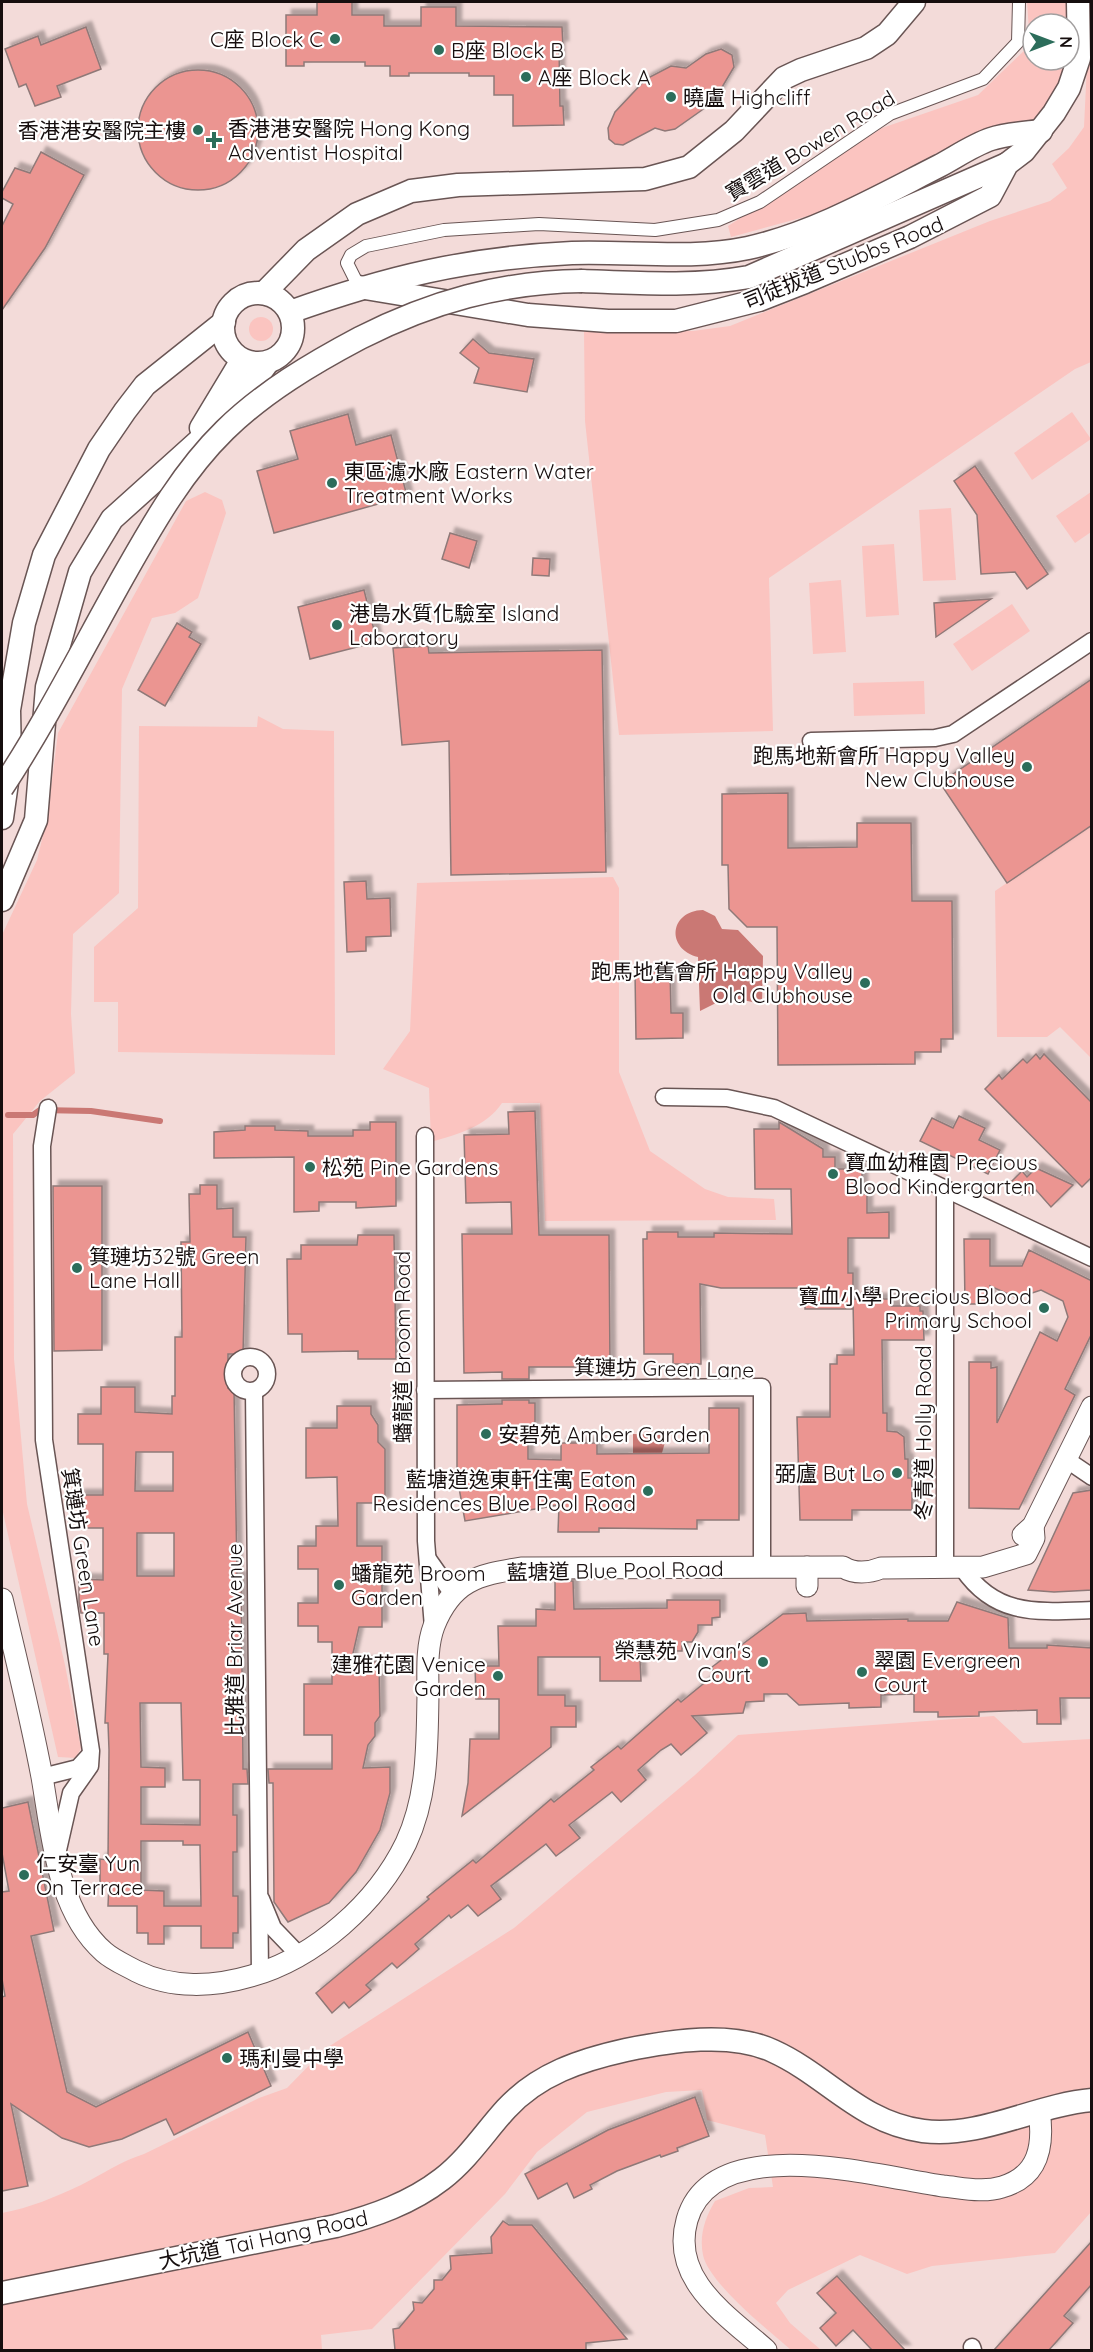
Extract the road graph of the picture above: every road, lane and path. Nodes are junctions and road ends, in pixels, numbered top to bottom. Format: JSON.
{"nodes":[{"id":1,"x":914,"y":2,"type":"edge"},
{"id":2,"x":1019,"y":2,"type":"edge"},
{"id":3,"x":1078,"y":2,"type":"edge"},
{"id":4,"x":1041,"y":131,"type":"junction"},
{"id":5,"x":1016,"y":157,"type":"junction"},
{"id":6,"x":359,"y":287,"type":"junction"},
{"id":7,"x":327,"y":299,"type":"junction"},
{"id":8,"x":278,"y":302,"type":"junction"},
{"id":9,"x":224,"y":322,"type":"junction"},
{"id":10,"x":287,"y":349,"type":"junction"},
{"id":11,"x":235,"y":353,"type":"junction"},
{"id":12,"x":268,"y":362,"type":"junction"},
{"id":13,"x":145,"y":385,"type":"junction"},
{"id":14,"x":185,"y":452,"type":"junction"},
{"id":15,"x":1092,"y":641,"type":"edge"},
{"id":16,"x":5,"y":719,"type":"edge"},
{"id":17,"x":811,"y":741,"type":"dead end"},
{"id":18,"x":2,"y":788,"type":"edge"},
{"id":19,"x":2,"y":818,"type":"edge"},
{"id":20,"x":2,"y":900,"type":"edge"},
{"id":21,"x":664,"y":1096,"type":"dead end"},
{"id":22,"x":47,"y":1116,"type":"dead end"},
{"id":23,"x":425,"y":1136,"type":"dead end"},
{"id":24,"x":945,"y":1190,"type":"junction"},
{"id":25,"x":1092,"y":1258,"type":"edge"},
{"id":26,"x":425,"y":1390,"type":"junction"},
{"id":27,"x":254,"y":1391,"type":"dead end"},
{"id":28,"x":1092,"y":1407,"type":"edge"},
{"id":29,"x":1067,"y":1460,"type":"junction"},
{"id":30,"x":1092,"y":1477,"type":"edge"},
{"id":31,"x":427,"y":1558,"type":"junction"},
{"id":32,"x":762,"y":1568,"type":"junction"},
{"id":33,"x":954,"y":1568,"type":"junction"},
{"id":34,"x":452,"y":1593,"type":"junction"},
{"id":35,"x":2,"y":1599,"type":"edge"},
{"id":36,"x":1092,"y":1610,"type":"edge"},
{"id":37,"x":433,"y":1628,"type":"junction"},
{"id":38,"x":91,"y":1743,"type":"junction"},
{"id":39,"x":42,"y":1777,"type":"junction"},
{"id":40,"x":57,"y":1856,"type":"junction"},
{"id":41,"x":258,"y":1889,"type":"junction"},
{"id":42,"x":298,"y":1954,"type":"junction"},
{"id":43,"x":260,"y":1974,"type":"junction"},
{"id":44,"x":1092,"y":2100,"type":"edge"},
{"id":45,"x":1038,"y":2111,"type":"junction"},
{"id":46,"x":2,"y":2293,"type":"edge"},
{"id":47,"x":766,"y":2350,"type":"edge"}],
"edges":[{"from":1,"to":8,"type":"main road"},
{"from":2,"to":6,"type":"street","name":"寶雲道 Bowen Road"},
{"from":3,"to":4,"type":"main road","name":"司徒拔道 Stubbs Road"},
{"from":4,"to":5,"type":"main road","name":"司徒拔道 Stubbs Road"},
{"from":4,"to":6,"type":"main road","name":"司徒拔道 Stubbs Road"},
{"from":5,"to":6,"type":"main road","name":"司徒拔道 Stubbs Road"},
{"from":5,"to":18,"type":"main road","bridge":true},
{"from":6,"to":7,"type":"main road","name":"司徒拔道 Stubbs Road"},
{"from":7,"to":8,"type":"main road","name":"司徒拔道 Stubbs Road"},
{"from":7,"to":10,"type":"main road"},
{"from":8,"to":9,"type":"main road"},
{"from":8,"to":10,"type":"main road"},
{"from":9,"to":11,"type":"main road"},
{"from":9,"to":13,"type":"main road"},
{"from":10,"to":12,"type":"main road"},
{"from":11,"to":12,"type":"main road"},
{"from":11,"to":13,"type":"main road"},
{"from":11,"to":14,"type":"main road"},
{"from":12,"to":14,"type":"main road"},
{"from":13,"to":16,"type":"main road"},
{"from":14,"to":20,"type":"main road"},
{"from":15,"to":17,"type":"street"},
{"from":16,"to":19,"type":"main road"},
{"from":21,"to":24,"type":"street"},
{"from":22,"to":38,"type":"street","name":"箕璉坊 Green Lane"},
{"from":23,"to":26,"type":"street","name":"蟠龍道 Broom Road"},
{"from":24,"to":25,"type":"street"},
{"from":24,"to":33,"type":"street","name":"冬青道 Holly Road"},
{"from":26,"to":31,"type":"street","name":"蟠龍道 Broom Road"},
{"from":26,"to":32,"type":"street","name":"箕璉坊 Green Lane"},
{"from":27,"to":41,"type":"street","name":"比雅道 Briar Avenue"},
{"from":28,"to":29,"type":"street"},
{"from":29,"to":30,"type":"street"},
{"from":29,"to":33,"type":"street","name":"藍塘道 Blue Pool Road"},
{"from":31,"to":34,"type":"street"},
{"from":31,"to":37,"type":"street","name":"蟠龍道 Broom Road"},
{"from":32,"to":33,"type":"street","name":"藍塘道 Blue Pool Road"},
{"from":32,"to":34,"type":"street","name":"藍塘道 Blue Pool Road"},
{"from":33,"to":36,"type":"street"},
{"from":34,"to":37,"type":"street"},
{"from":35,"to":39,"type":"street"},
{"from":37,"to":42,"type":"street"},
{"from":38,"to":39,"type":"street"},
{"from":38,"to":40,"type":"street","name":"箕璉坊 Green Lane"},
{"from":39,"to":40,"type":"street"},
{"from":40,"to":43,"type":"street"},
{"from":41,"to":42,"type":"street","name":"比雅道 Briar Avenue"},
{"from":41,"to":43,"type":"street","name":"比雅道 Briar Avenue"},
{"from":42,"to":43,"type":"street"},
{"from":44,"to":45,"type":"main road","name":"大坑道 Tai Hang Road"},
{"from":45,"to":46,"type":"main road","name":"大坑道 Tai Hang Road"},
{"from":45,"to":47,"type":"street"}]}
